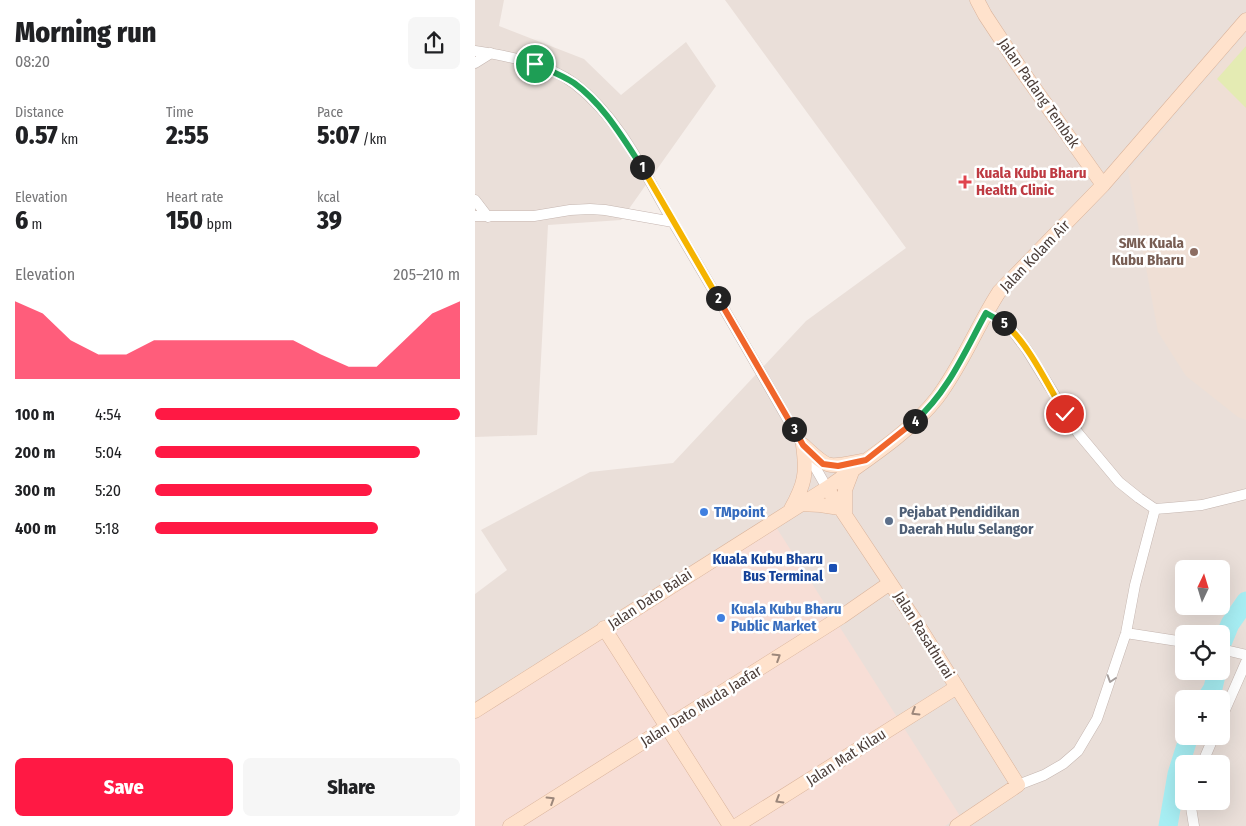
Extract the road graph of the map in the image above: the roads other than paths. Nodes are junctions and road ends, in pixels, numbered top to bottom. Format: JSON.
{"nodes":[{"id":1,"x":977,"y":0,"type":"edge"},
{"id":2,"x":1246,"y":20,"type":"edge"},
{"id":3,"x":475,"y":51,"type":"edge"},
{"id":4,"x":491,"y":54,"type":"junction"},
{"id":5,"x":475,"y":63,"type":"edge"},
{"id":6,"x":1103,"y":185,"type":"junction"},
{"id":7,"x":475,"y":200,"type":"edge"},
{"id":8,"x":475,"y":216,"type":"edge"},
{"id":9,"x":488,"y":217,"type":"junction"},
{"id":10,"x":673,"y":222,"type":"junction"},
{"id":11,"x":986,"y":313,"type":"junction"},
{"id":12,"x":803,"y":445,"type":"junction"},
{"id":13,"x":866,"y":460,"type":"junction"},
{"id":14,"x":853,"y":469,"type":"junction"},
{"id":15,"x":827,"y":488,"type":"junction"},
{"id":16,"x":1246,"y":494,"type":"edge"},
{"id":17,"x":795,"y":507,"type":"junction"},
{"id":18,"x":1155,"y":508,"type":"junction"},
{"id":19,"x":842,"y":511,"type":"junction"},
{"id":20,"x":891,"y":583,"type":"junction"},
{"id":21,"x":604,"y":628,"type":"junction"},
{"id":22,"x":1126,"y":632,"type":"junction"},
{"id":23,"x":1175,"y":640,"type":"edge"},
{"id":24,"x":1230,"y":651,"type":"edge"},
{"id":25,"x":1246,"y":655,"type":"edge"},
{"id":26,"x":1246,"y":662,"type":"edge"},
{"id":27,"x":957,"y":687,"type":"junction"},
{"id":28,"x":1230,"y":698,"type":"edge"},
{"id":29,"x":475,"y":711,"type":"edge"},
{"id":30,"x":666,"y":728,"type":"junction"},
{"id":31,"x":1018,"y":785,"type":"junction"},
{"id":32,"x":1191,"y":810,"type":"edge"},
{"id":33,"x":510,"y":826,"type":"edge"},
{"id":34,"x":730,"y":826,"type":"edge"},
{"id":35,"x":736,"y":826,"type":"edge"},
{"id":36,"x":957,"y":826,"type":"edge"},
{"id":37,"x":1194,"y":826,"type":"edge"}],
"edges":[{"from":1,"to":6,"type":"street","name":"Jalan Padang Tembak"},
{"from":2,"to":6,"type":"street","name":"Jalan Kolam Air"},
{"from":3,"to":4,"type":"street"},
{"from":4,"to":5,"type":"street"},
{"from":4,"to":10,"type":"street"},
{"from":6,"to":11,"type":"street","name":"Jalan Kolam Air"},
{"from":7,"to":9,"type":"street"},
{"from":8,"to":9,"type":"street"},
{"from":9,"to":10,"type":"street"},
{"from":10,"to":12,"type":"street"},
{"from":11,"to":13,"type":"street","name":"Jalan Kolam Air"},
{"from":11,"to":18,"type":"street"},
{"from":12,"to":13,"type":"street"},
{"from":12,"to":15,"type":"street"},
{"from":12,"to":17,"type":"street"},
{"from":13,"to":14,"type":"street","name":"Jalan Kolam Air"},
{"from":14,"to":15,"type":"street","name":"Jalan Kolam Air"},
{"from":14,"to":19,"type":"street"},
{"from":15,"to":17,"type":"street","name":"Jalan Dato Balai"},
{"from":15,"to":19,"type":"street","name":"Jalan Rasathurai"},
{"from":16,"to":18,"type":"street"},
{"from":17,"to":19,"type":"street"},
{"from":17,"to":21,"type":"street","name":"Jalan Dato Balai"},
{"from":18,"to":22,"type":"street"},
{"from":19,"to":20,"type":"street","name":"Jalan Rasathurai"},
{"from":20,"to":27,"type":"street","name":"Jalan Rasathurai"},
{"from":30,"to":20,"type":"street","name":"Jalan Dato Muda Jaafar","one_way":true},
{"from":21,"to":29,"type":"street","name":"Jalan Dato Balai"},
{"from":21,"to":30,"type":"street"},
{"from":22,"to":23,"type":"street"},
{"from":22,"to":31,"type":"street","one_way":true},
{"from":24,"to":25,"type":"street"},
{"from":26,"to":28,"type":"street"},
{"from":27,"to":31,"type":"street","name":"Jalan Rasathurai"},
{"from":27,"to":35,"type":"street","name":"Jalan Mat Kilau","one_way":true},
{"from":33,"to":30,"type":"street","name":"Jalan Dato Muda Jaafar","one_way":true},
{"from":30,"to":34,"type":"street"},
{"from":31,"to":36,"type":"street"},
{"from":32,"to":37,"type":"street"}]}
